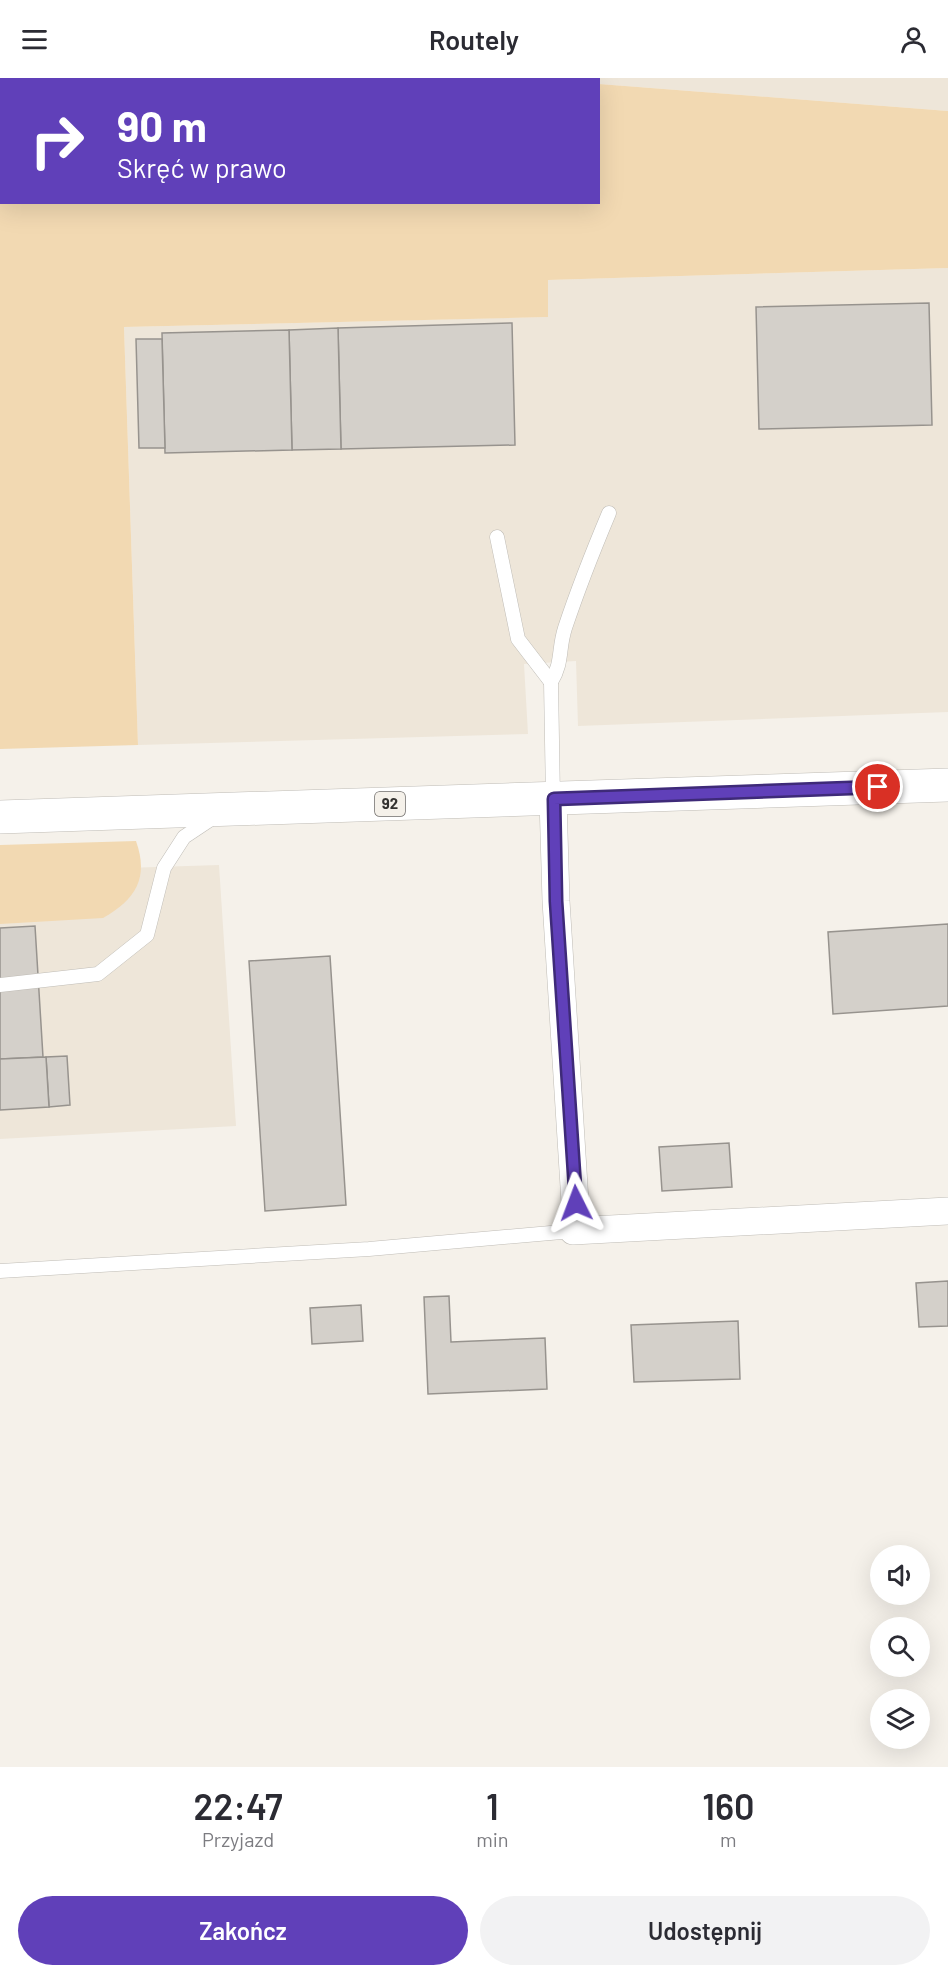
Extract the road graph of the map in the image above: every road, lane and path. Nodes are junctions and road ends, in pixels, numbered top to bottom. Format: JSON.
{"nodes":[{"id":1,"x":609,"y":513,"type":"dead end"},
{"id":2,"x":497,"y":537,"type":"dead end"},
{"id":3,"x":551,"y":682,"type":"junction"},
{"id":4,"x":948,"y":784,"type":"edge"},
{"id":5,"x":554,"y":799,"type":"junction"},
{"id":6,"x":226,"y":809,"type":"junction"},
{"id":7,"x":0,"y":817,"type":"edge"},
{"id":8,"x":0,"y":986,"type":"edge"},
{"id":9,"x":948,"y":1211,"type":"edge"},
{"id":10,"x":573,"y":1232,"type":"junction"},
{"id":11,"x":0,"y":1271,"type":"edge"}],
"edges":[{"from":1,"to":3,"type":"lane"},
{"from":2,"to":3,"type":"lane"},
{"from":3,"to":5,"type":"lane"},
{"from":4,"to":5,"type":"main road","number":"92"},
{"from":5,"to":6,"type":"main road","number":"92"},
{"from":5,"to":10,"type":"street"},
{"from":6,"to":7,"type":"main road","number":"92"},
{"from":6,"to":8,"type":"lane"},
{"from":9,"to":10,"type":"street"},
{"from":10,"to":11,"type":"lane"}]}
